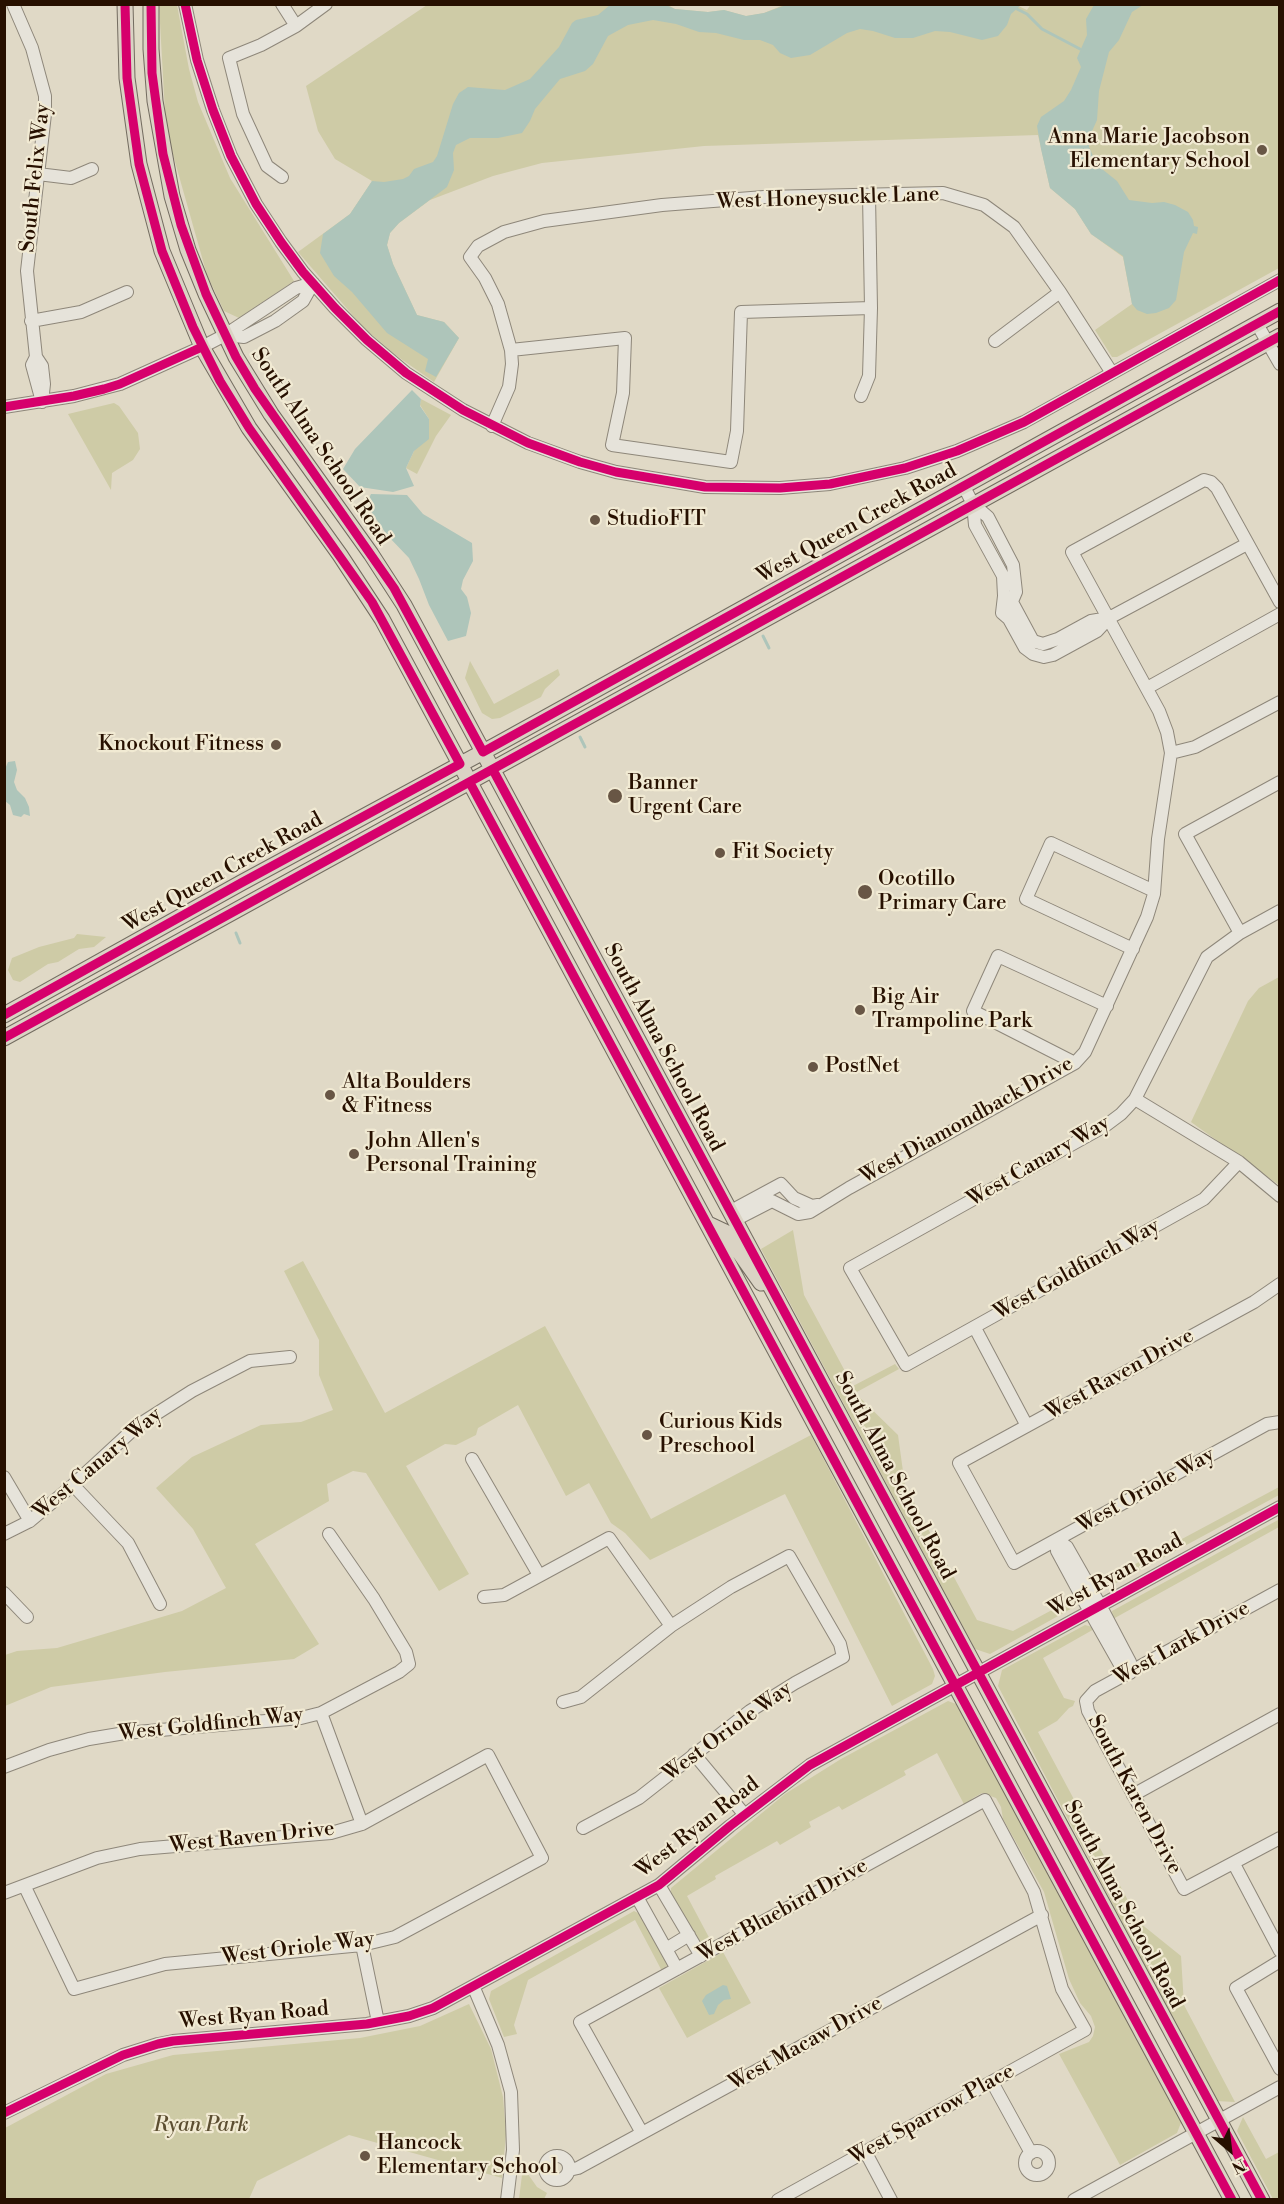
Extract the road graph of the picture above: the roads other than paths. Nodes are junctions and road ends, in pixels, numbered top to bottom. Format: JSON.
{"nodes":[{"id":1,"x":13,"y":4,"type":"edge"},
{"id":2,"x":125,"y":4,"type":"edge"},
{"id":3,"x":151,"y":4,"type":"edge"},
{"id":4,"x":185,"y":4,"type":"edge"},
{"id":5,"x":282,"y":4,"type":"edge"},
{"id":6,"x":326,"y":4,"type":"edge"},
{"id":7,"x":296,"y":26,"type":"junction"},
{"id":8,"x":92,"y":169,"type":"dead end"},
{"id":9,"x":38,"y":174,"type":"junction"},
{"id":10,"x":282,"y":177,"type":"dead end"},
{"id":11,"x":869,"y":195,"type":"junction"},
{"id":12,"x":1280,"y":280,"type":"edge"},
{"id":13,"x":313,"y":283,"type":"junction"},
{"id":14,"x":128,"y":292,"type":"dead end"},
{"id":15,"x":1060,"y":292,"type":"junction"},
{"id":16,"x":871,"y":309,"type":"junction"},
{"id":17,"x":1280,"y":311,"type":"edge"},
{"id":18,"x":31,"y":321,"type":"junction"},
{"id":19,"x":1257,"y":324,"type":"junction"},
{"id":20,"x":225,"y":335,"type":"junction"},
{"id":21,"x":1273,"y":339,"type":"edge"},
{"id":22,"x":995,"y":341,"type":"dead end"},
{"id":23,"x":202,"y":347,"type":"junction"},
{"id":24,"x":511,"y":350,"type":"junction"},
{"id":25,"x":1280,"y":364,"type":"edge"},
{"id":26,"x":1112,"y":373,"type":"junction"},
{"id":27,"x":861,"y":396,"type":"dead end"},
{"id":28,"x":42,"y":402,"type":"junction"},
{"id":29,"x":4,"y":407,"type":"edge"},
{"id":30,"x":492,"y":426,"type":"junction"},
{"id":31,"x":963,"y":485,"type":"junction"},
{"id":32,"x":973,"y":504,"type":"junction"},
{"id":33,"x":1247,"y":544,"type":"junction"},
{"id":34,"x":1012,"y":602,"type":"junction"},
{"id":35,"x":1280,"y":602,"type":"edge"},
{"id":36,"x":1002,"y":613,"type":"junction"},
{"id":37,"x":1280,"y":614,"type":"edge"},
{"id":38,"x":1109,"y":618,"type":"junction"},
{"id":39,"x":1147,"y":688,"type":"junction"},
{"id":40,"x":1280,"y":702,"type":"edge"},
{"id":41,"x":483,"y":752,"type":"junction"},
{"id":42,"x":1171,"y":753,"type":"junction"},
{"id":43,"x":460,"y":764,"type":"junction"},
{"id":44,"x":493,"y":770,"type":"junction"},
{"id":45,"x":1280,"y":782,"type":"edge"},
{"id":46,"x":471,"y":783,"type":"junction"},
{"id":47,"x":341,"y":829,"type":"junction"},
{"id":48,"x":1154,"y":891,"type":"junction"},
{"id":49,"x":272,"y":892,"type":"junction"},
{"id":50,"x":1280,"y":911,"type":"edge"},
{"id":51,"x":1240,"y":933,"type":"junction"},
{"id":52,"x":1133,"y":949,"type":"junction"},
{"id":53,"x":1107,"y":1006,"type":"junction"},
{"id":54,"x":4,"y":1015,"type":"edge"},
{"id":55,"x":4,"y":1038,"type":"edge"},
{"id":56,"x":1075,"y":1063,"type":"junction"},
{"id":57,"x":1135,"y":1099,"type":"junction"},
{"id":58,"x":1239,"y":1162,"type":"junction"},
{"id":59,"x":1280,"y":1196,"type":"edge"},
{"id":60,"x":818,"y":1205,"type":"junction"},
{"id":61,"x":733,"y":1216,"type":"junction"},
{"id":62,"x":708,"y":1224,"type":"junction"},
{"id":63,"x":1280,"y":1284,"type":"edge"},
{"id":64,"x":780,"y":1302,"type":"junction"},
{"id":65,"x":975,"y":1328,"type":"junction"},
{"id":66,"x":290,"y":1357,"type":"dead end"},
{"id":67,"x":906,"y":1365,"type":"joint"},
{"id":68,"x":1280,"y":1422,"type":"edge"},
{"id":69,"x":1026,"y":1426,"type":"junction"},
{"id":70,"x":472,"y":1459,"type":"dead end"},
{"id":71,"x":4,"y":1477,"type":"edge"},
{"id":72,"x":73,"y":1485,"type":"junction"},
{"id":73,"x":1280,"y":1507,"type":"edge"},
{"id":74,"x":30,"y":1521,"type":"junction"},
{"id":75,"x":4,"y":1534,"type":"edge"},
{"id":76,"x":329,"y":1534,"type":"dead end"},
{"id":77,"x":1057,"y":1540,"type":"junction"},
{"id":78,"x":1014,"y":1563,"type":"joint"},
{"id":79,"x":540,"y":1575,"type":"junction"},
{"id":80,"x":1280,"y":1590,"type":"edge"},
{"id":81,"x":4,"y":1593,"type":"edge"},
{"id":82,"x":484,"y":1597,"type":"dead end"},
{"id":83,"x":160,"y":1604,"type":"dead end"},
{"id":84,"x":1095,"y":1608,"type":"junction"},
{"id":85,"x":27,"y":1617,"type":"dead end"},
{"id":86,"x":671,"y":1626,"type":"junction"},
{"id":87,"x":978,"y":1672,"type":"junction"},
{"id":88,"x":1130,"y":1673,"type":"junction"},
{"id":89,"x":956,"y":1684,"type":"junction"},
{"id":90,"x":1086,"y":1701,"type":"joint"},
{"id":91,"x":562,"y":1702,"type":"dead end"},
{"id":92,"x":321,"y":1713,"type":"junction"},
{"id":93,"x":1280,"y":1714,"type":"edge"},
{"id":94,"x":694,"y":1754,"type":"junction"},
{"id":95,"x":4,"y":1767,"type":"edge"},
{"id":96,"x":1133,"y":1795,"type":"junction"},
{"id":97,"x":744,"y":1814,"type":"junction"},
{"id":98,"x":362,"y":1824,"type":"junction"},
{"id":99,"x":583,"y":1828,"type":"dead end"},
{"id":100,"x":1280,"y":1838,"type":"edge"},
{"id":101,"x":542,"y":1858,"type":"joint"},
{"id":102,"x":1234,"y":1864,"type":"junction"},
{"id":103,"x":659,"y":1885,"type":"junction"},
{"id":104,"x":25,"y":1887,"type":"junction"},
{"id":105,"x":4,"y":1893,"type":"edge"},
{"id":106,"x":637,"y":1898,"type":"junction"},
{"id":107,"x":1042,"y":1915,"type":"junction"},
{"id":108,"x":689,"y":1935,"type":"junction"},
{"id":109,"x":362,"y":1945,"type":"junction"},
{"id":110,"x":666,"y":1949,"type":"junction"},
{"id":111,"x":1280,"y":1951,"type":"edge"},
{"id":112,"x":701,"y":1956,"type":"junction"},
{"id":113,"x":1280,"y":1961,"type":"edge"},
{"id":114,"x":677,"y":1970,"type":"junction"},
{"id":115,"x":474,"y":1988,"type":"junction"},
{"id":116,"x":378,"y":2022,"type":"junction"},
{"id":117,"x":1280,"y":2069,"type":"edge"},
{"id":118,"x":992,"y":2082,"type":"junction"},
{"id":119,"x":1280,"y":2087,"type":"edge"},
{"id":120,"x":4,"y":2113,"type":"edge"},
{"id":121,"x":1219,"y":2120,"type":"junction"},
{"id":122,"x":1196,"y":2132,"type":"junction"},
{"id":123,"x":642,"y":2133,"type":"junction"},
{"id":124,"x":865,"y":2151,"type":"junction"},
{"id":125,"x":1031,"y":2152,"type":"dead end"},
{"id":126,"x":569,"y":2170,"type":"dead end"},
{"id":127,"x":507,"y":2199,"type":"edge"},
{"id":128,"x":778,"y":2199,"type":"edge"},
{"id":129,"x":891,"y":2199,"type":"edge"},
{"id":130,"x":1074,"y":2199,"type":"edge"},
{"id":131,"x":1232,"y":2199,"type":"edge"},
{"id":132,"x":1262,"y":2199,"type":"edge"}],
"edges":[{"from":1,"to":9,"type":"street","name":"South Felix Way"},
{"from":2,"to":23,"type":"main road","name":"South Alma School Road"},
{"from":3,"to":20,"type":"main road","name":"South Alma School Road"},
{"from":4,"to":13,"type":"street"},
{"from":5,"to":7,"type":"street"},
{"from":6,"to":7,"type":"street"},
{"from":7,"to":10,"type":"street"},
{"from":8,"to":9,"type":"street"},
{"from":9,"to":18,"type":"street","name":"South Felix Way"},
{"from":11,"to":15,"type":"street","name":"West Honeysuckle Lane"},
{"from":11,"to":16,"type":"street"},
{"from":11,"to":24,"type":"street","name":"West Honeysuckle Lane"},
{"from":12,"to":26,"type":"street"},
{"from":13,"to":20,"type":"street"},
{"from":13,"to":30,"type":"street"},
{"from":14,"to":18,"type":"street"},
{"from":15,"to":22,"type":"street"},
{"from":15,"to":26,"type":"street","name":"West Honeysuckle Lane"},
{"from":16,"to":24,"type":"street"},
{"from":16,"to":27,"type":"street"},
{"from":17,"to":19,"type":"main road","name":"West Queen Creek Road"},
{"from":18,"to":28,"type":"street","name":"South Felix Way"},
{"from":19,"to":21,"type":"street"},
{"from":19,"to":31,"type":"main road","name":"West Queen Creek Road"},
{"from":20,"to":23,"type":"street"},
{"from":20,"to":41,"type":"main road","name":"South Alma School Road"},
{"from":21,"to":25,"type":"street"},
{"from":21,"to":32,"type":"main road","name":"West Queen Creek Road"},
{"from":23,"to":28,"type":"street"},
{"from":23,"to":43,"type":"main road","name":"South Alma School Road"},
{"from":24,"to":30,"type":"street"},
{"from":26,"to":30,"type":"street"},
{"from":28,"to":29,"type":"street"},
{"from":31,"to":32,"type":"street"},
{"from":31,"to":41,"type":"main road","name":"West Queen Creek Road"},
{"from":32,"to":34,"type":"street"},
{"from":32,"to":36,"type":"street"},
{"from":32,"to":44,"type":"main road","name":"West Queen Creek Road"},
{"from":33,"to":35,"type":"street"},
{"from":33,"to":38,"type":"street"},
{"from":33,"to":38,"type":"street"},
{"from":34,"to":36,"type":"street"},
{"from":34,"to":38,"type":"street"},
{"from":36,"to":38,"type":"street"},
{"from":37,"to":39,"type":"street"},
{"from":38,"to":39,"type":"street"},
{"from":39,"to":42,"type":"street"},
{"from":40,"to":42,"type":"street"},
{"from":41,"to":43,"type":"main road","name":"West Queen Creek Road"},
{"from":41,"to":44,"type":"main road","name":"South Alma School Road"},
{"from":42,"to":48,"type":"street","name":"West Diamondback Drive"},
{"from":43,"to":46,"type":"main road","name":"South Alma School Road"},
{"from":43,"to":47,"type":"main road","name":"West Queen Creek Road"},
{"from":44,"to":46,"type":"main road","name":"West Queen Creek Road"},
{"from":44,"to":61,"type":"main road","name":"South Alma School Road"},
{"from":45,"to":51,"type":"street"},
{"from":46,"to":49,"type":"main road","name":"West Queen Creek Road"},
{"from":46,"to":62,"type":"main road","name":"South Alma School Road"},
{"from":47,"to":49,"type":"main road"},
{"from":47,"to":54,"type":"main road","name":"West Queen Creek Road"},
{"from":48,"to":52,"type":"street","name":"West Diamondback Drive"},
{"from":48,"to":52,"type":"street"},
{"from":49,"to":55,"type":"main road","name":"West Queen Creek Road"},
{"from":50,"to":51,"type":"street","name":"West Canary Way"},
{"from":51,"to":57,"type":"street","name":"West Canary Way"},
{"from":52,"to":53,"type":"street","name":"West Diamondback Drive"},
{"from":53,"to":56,"type":"street","name":"West Diamondback Drive"},
{"from":53,"to":56,"type":"street"},
{"from":56,"to":60,"type":"street","name":"West Diamondback Drive"},
{"from":57,"to":58,"type":"street"},
{"from":57,"to":67,"type":"street","name":"West Canary Way"},
{"from":58,"to":59,"type":"street"},
{"from":58,"to":65,"type":"street","name":"West Goldfinch Way"},
{"from":60,"to":61,"type":"street","name":"West Diamondback Drive"},
{"from":60,"to":61,"type":"street"},
{"from":61,"to":64,"type":"main road","name":"South Alma School Road"},
{"from":62,"to":64,"type":"main road"},
{"from":62,"to":89,"type":"main road","name":"South Alma School Road"},
{"from":63,"to":69,"type":"street","name":"West Raven Drive"},
{"from":64,"to":87,"type":"main road","name":"South Alma School Road"},
{"from":65,"to":67,"type":"street","name":"West Goldfinch Way"},
{"from":65,"to":69,"type":"street"},
{"from":66,"to":72,"type":"street","name":"West Canary Way"},
{"from":68,"to":77,"type":"street","name":"West Oriole Way"},
{"from":69,"to":78,"type":"street","name":"West Raven Drive"},
{"from":70,"to":79,"type":"street"},
{"from":71,"to":74,"type":"street"},
{"from":72,"to":74,"type":"street","name":"West Canary Way"},
{"from":72,"to":83,"type":"street"},
{"from":73,"to":84,"type":"street","name":"West Ryan Road"},
{"from":74,"to":75,"type":"street","name":"West Canary Way"},
{"from":76,"to":92,"type":"street","name":"West Goldfinch Way"},
{"from":77,"to":78,"type":"street","name":"West Oriole Way"},
{"from":77,"to":84,"type":"street"},
{"from":79,"to":82,"type":"street"},
{"from":79,"to":86,"type":"street"},
{"from":80,"to":88,"type":"street","name":"West Lark Drive"},
{"from":81,"to":85,"type":"street"},
{"from":84,"to":87,"type":"street","name":"West Ryan Road"},
{"from":84,"to":88,"type":"street"},
{"from":86,"to":91,"type":"street"},
{"from":86,"to":94,"type":"street","name":"West Oriole Way"},
{"from":87,"to":89,"type":"street","name":"West Ryan Road"},
{"from":87,"to":121,"type":"main road","name":"South Alma School Road"},
{"from":88,"to":90,"type":"street","name":"West Lark Drive"},
{"from":89,"to":97,"type":"street","name":"West Ryan Road"},
{"from":89,"to":122,"type":"main road","name":"South Alma School Road"},
{"from":90,"to":96,"type":"street","name":"South Karen Drive"},
{"from":92,"to":95,"type":"street","name":"West Goldfinch Way"},
{"from":92,"to":98,"type":"street"},
{"from":93,"to":96,"type":"street"},
{"from":94,"to":97,"type":"street"},
{"from":94,"to":99,"type":"street","name":"West Oriole Way"},
{"from":96,"to":102,"type":"street","name":"South Karen Drive"},
{"from":97,"to":103,"type":"street","name":"West Ryan Road"},
{"from":98,"to":101,"type":"street","name":"West Raven Drive"},
{"from":98,"to":104,"type":"street","name":"West Raven Drive"},
{"from":100,"to":102,"type":"street"},
{"from":101,"to":109,"type":"street","name":"West Oriole Way"},
{"from":102,"to":111,"type":"street"},
{"from":103,"to":106,"type":"street","name":"West Ryan Road"},
{"from":103,"to":108,"type":"street"},
{"from":104,"to":105,"type":"street","name":"West Raven Drive"},
{"from":104,"to":109,"type":"street","name":"West Oriole Way"},
{"from":106,"to":110,"type":"street"},
{"from":106,"to":115,"type":"street","name":"West Ryan Road"},
{"from":107,"to":112,"type":"street","name":"West Bluebird Drive"},
{"from":107,"to":118,"type":"street","name":"West Sparrow Place"},
{"from":107,"to":123,"type":"street","name":"West Macaw Drive"},
{"from":108,"to":110,"type":"street"},
{"from":108,"to":112,"type":"street"},
{"from":109,"to":116,"type":"street"},
{"from":110,"to":114,"type":"street"},
{"from":112,"to":114,"type":"street","name":"West Bluebird Drive"},
{"from":113,"to":117,"type":"street"},
{"from":114,"to":123,"type":"street","name":"West Bluebird Drive"},
{"from":115,"to":116,"type":"street","name":"West Ryan Road"},
{"from":115,"to":127,"type":"street"},
{"from":116,"to":120,"type":"street","name":"West Ryan Road"},
{"from":118,"to":124,"type":"street","name":"West Sparrow Place"},
{"from":118,"to":125,"type":"street"},
{"from":119,"to":121,"type":"street"},
{"from":121,"to":122,"type":"street"},
{"from":121,"to":132,"type":"main road","name":"South Alma School Road"},
{"from":122,"to":130,"type":"street"},
{"from":122,"to":131,"type":"main road","name":"South Alma School Road"},
{"from":123,"to":126,"type":"street","name":"West Macaw Drive"},
{"from":124,"to":128,"type":"street","name":"West Sparrow Place"},
{"from":124,"to":129,"type":"street"}]}
